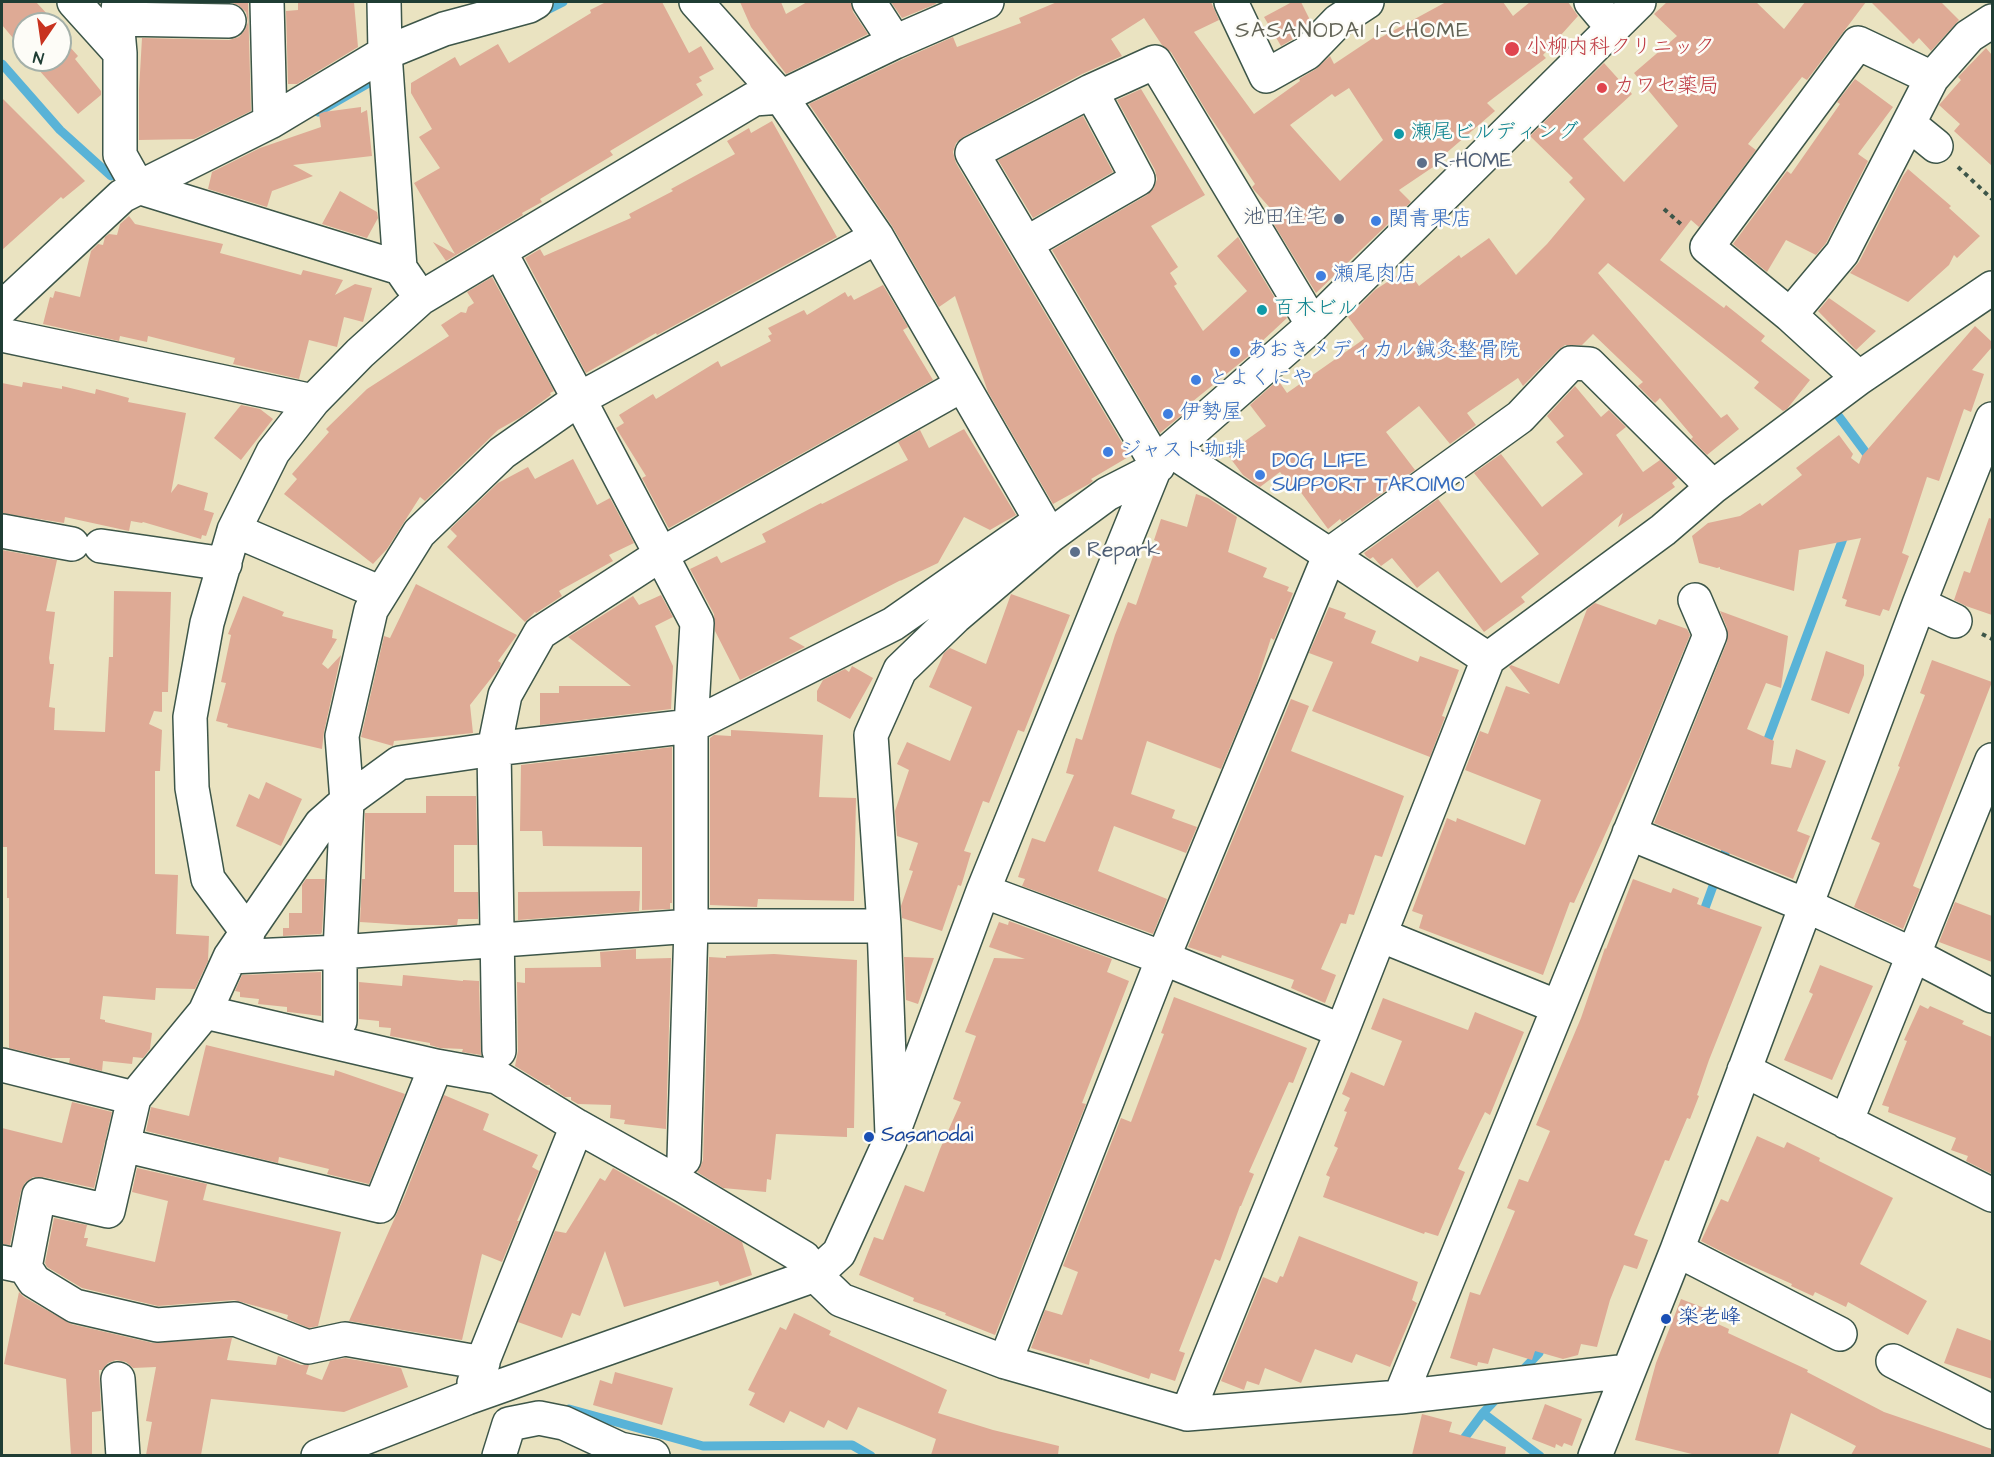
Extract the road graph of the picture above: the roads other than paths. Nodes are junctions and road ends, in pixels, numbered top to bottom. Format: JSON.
{"nodes":[{"id":1,"x":74,"y":2,"type":"edge"},
{"id":2,"x":267,"y":2,"type":"edge"},
{"id":3,"x":384,"y":2,"type":"edge"},
{"id":4,"x":473,"y":2,"type":"edge"},
{"id":5,"x":536,"y":2,"type":"edge"},
{"id":6,"x":696,"y":2,"type":"edge"},
{"id":7,"x":869,"y":2,"type":"edge"},
{"id":8,"x":987,"y":2,"type":"edge"},
{"id":9,"x":1231,"y":2,"type":"edge"},
{"id":10,"x":1367,"y":2,"type":"edge"},
{"id":11,"x":1591,"y":2,"type":"edge"},
{"id":12,"x":1639,"y":2,"type":"edge"},
{"id":13,"x":118,"y":10,"type":"edge"},
{"id":14,"x":229,"y":21,"type":"dead end"},
{"id":15,"x":1992,"y":21,"type":"edge"},
{"id":16,"x":1612,"y":27,"type":"junction"},
{"id":17,"x":444,"y":29,"type":"junction"},
{"id":18,"x":895,"y":42,"type":"junction"},
{"id":19,"x":120,"y":53,"type":"junction"},
{"id":20,"x":385,"y":53,"type":"junction"},
{"id":21,"x":1932,"y":78,"type":"junction"},
{"id":22,"x":1091,"y":91,"type":"junction"},
{"id":23,"x":781,"y":97,"type":"junction"},
{"id":24,"x":270,"y":122,"type":"junction"},
{"id":25,"x":1909,"y":124,"type":"junction"},
{"id":26,"x":1936,"y":146,"type":"road end"},
{"id":27,"x":138,"y":187,"type":"junction"},
{"id":28,"x":878,"y":237,"type":"junction"},
{"id":29,"x":1027,"y":243,"type":"junction"},
{"id":30,"x":500,"y":252,"type":"junction"},
{"id":31,"x":400,"y":268,"type":"junction"},
{"id":32,"x":1992,"y":288,"type":"edge"},
{"id":33,"x":420,"y":298,"type":"junction"},
{"id":34,"x":2,"y":308,"type":"edge"},
{"id":35,"x":1790,"y":315,"type":"junction"},
{"id":36,"x":1313,"y":325,"type":"junction"},
{"id":37,"x":2,"y":335,"type":"edge"},
{"id":38,"x":1859,"y":378,"type":"junction"},
{"id":39,"x":962,"y":386,"type":"junction"},
{"id":40,"x":579,"y":399,"type":"junction"},
{"id":41,"x":313,"y":401,"type":"junction"},
{"id":42,"x":1991,"y":429,"type":"edge"},
{"id":43,"x":1161,"y":462,"type":"junction"},
{"id":44,"x":1713,"y":487,"type":"junction"},
{"id":45,"x":1046,"y":527,"type":"junction"},
{"id":46,"x":234,"y":530,"type":"junction"},
{"id":47,"x":2,"y":531,"type":"edge"},
{"id":48,"x":1330,"y":554,"type":"junction"},
{"id":49,"x":660,"y":555,"type":"junction"},
{"id":50,"x":225,"y":564,"type":"junction"},
{"id":51,"x":381,"y":593,"type":"junction"},
{"id":52,"x":1695,"y":600,"type":"dead end"},
{"id":53,"x":1919,"y":604,"type":"junction"},
{"id":54,"x":1955,"y":621,"type":"dead end"},
{"id":55,"x":1488,"y":659,"type":"junction"},
{"id":56,"x":691,"y":726,"type":"junction"},
{"id":57,"x":494,"y":748,"type":"junction"},
{"id":58,"x":1992,"y":760,"type":"edge"},
{"id":59,"x":347,"y":801,"type":"junction"},
{"id":60,"x":1629,"y":833,"type":"junction"},
{"id":61,"x":983,"y":891,"type":"junction"},
{"id":62,"x":1805,"y":905,"type":"junction"},
{"id":63,"x":691,"y":926,"type":"junction"},
{"id":64,"x":884,"y":926,"type":"junction"},
{"id":65,"x":1380,"y":935,"type":"junction"},
{"id":66,"x":498,"y":940,"type":"junction"},
{"id":67,"x":239,"y":945,"type":"junction"},
{"id":68,"x":340,"y":952,"type":"junction"},
{"id":69,"x":1914,"y":955,"type":"junction"},
{"id":70,"x":1163,"y":958,"type":"junction"},
{"id":71,"x":1992,"y":996,"type":"edge"},
{"id":72,"x":1558,"y":1007,"type":"junction"},
{"id":73,"x":205,"y":1012,"type":"junction"},
{"id":74,"x":340,"y":1021,"type":"dead end"},
{"id":75,"x":1342,"y":1031,"type":"junction"},
{"id":76,"x":499,"y":1051,"type":"dead end"},
{"id":77,"x":2,"y":1065,"type":"edge"},
{"id":78,"x":436,"y":1066,"type":"junction"},
{"id":79,"x":1744,"y":1070,"type":"junction"},
{"id":80,"x":134,"y":1098,"type":"junction"},
{"id":81,"x":1846,"y":1122,"type":"junction"},
{"id":82,"x":577,"y":1126,"type":"junction"},
{"id":83,"x":892,"y":1135,"type":"junction"},
{"id":84,"x":123,"y":1145,"type":"junction"},
{"id":85,"x":684,"y":1159,"type":"dead end"},
{"id":86,"x":1992,"y":1195,"type":"edge"},
{"id":87,"x":1677,"y":1250,"type":"junction"},
{"id":88,"x":13,"y":1264,"type":"edge"},
{"id":89,"x":815,"y":1275,"type":"junction"},
{"id":90,"x":1840,"y":1334,"type":"dead end"},
{"id":91,"x":1893,"y":1361,"type":"dead end"},
{"id":92,"x":1005,"y":1362,"type":"junction"},
{"id":93,"x":1628,"y":1371,"type":"junction"},
{"id":94,"x":118,"y":1379,"type":"dead end"},
{"id":95,"x":481,"y":1383,"type":"junction"},
{"id":96,"x":1400,"y":1397,"type":"junction"},
{"id":97,"x":1992,"y":1412,"type":"edge"},
{"id":98,"x":1187,"y":1413,"type":"junction"},
{"id":99,"x":509,"y":1424,"type":"junction"},
{"id":100,"x":1601,"y":1453,"type":"edge"},
{"id":101,"x":123,"y":1455,"type":"edge"},
{"id":102,"x":318,"y":1455,"type":"edge"},
{"id":103,"x":499,"y":1455,"type":"edge"},
{"id":104,"x":653,"y":1455,"type":"edge"}],
"edges":[{"from":1,"to":19,"type":"street"},
{"from":2,"to":24,"type":"street"},
{"from":3,"to":20,"type":"street"},
{"from":4,"to":17,"type":"street"},
{"from":5,"to":17,"type":"street"},
{"from":6,"to":23,"type":"street"},
{"from":7,"to":18,"type":"street"},
{"from":8,"to":18,"type":"street"},
{"from":9,"to":10,"type":"street"},
{"from":11,"to":16,"type":"street"},
{"from":12,"to":16,"type":"street"},
{"from":13,"to":14,"type":"street"},
{"from":13,"to":19,"type":"street"},
{"from":15,"to":21,"type":"street"},
{"from":16,"to":36,"type":"street"},
{"from":17,"to":20,"type":"street"},
{"from":18,"to":23,"type":"street"},
{"from":19,"to":27,"type":"street"},
{"from":20,"to":24,"type":"street"},
{"from":20,"to":31,"type":"street"},
{"from":21,"to":25,"type":"street"},
{"from":21,"to":35,"type":"street"},
{"from":22,"to":29,"type":"street"},
{"from":22,"to":29,"type":"street"},
{"from":22,"to":36,"type":"street"},
{"from":23,"to":28,"type":"street"},
{"from":23,"to":30,"type":"street"},
{"from":24,"to":27,"type":"street"},
{"from":25,"to":26,"type":"street"},
{"from":25,"to":35,"type":"street"},
{"from":27,"to":31,"type":"street"},
{"from":27,"to":34,"type":"street"},
{"from":28,"to":39,"type":"street"},
{"from":28,"to":40,"type":"street"},
{"from":29,"to":43,"type":"street"},
{"from":30,"to":33,"type":"street"},
{"from":30,"to":40,"type":"street"},
{"from":31,"to":33,"type":"street"},
{"from":32,"to":38,"type":"street"},
{"from":33,"to":41,"type":"street"},
{"from":35,"to":38,"type":"street"},
{"from":36,"to":43,"type":"street"},
{"from":37,"to":41,"type":"street"},
{"from":38,"to":44,"type":"street"},
{"from":39,"to":45,"type":"street"},
{"from":39,"to":49,"type":"street"},
{"from":40,"to":49,"type":"street"},
{"from":40,"to":51,"type":"street"},
{"from":41,"to":46,"type":"street"},
{"from":42,"to":53,"type":"street"},
{"from":43,"to":45,"type":"street"},
{"from":43,"to":48,"type":"street"},
{"from":43,"to":61,"type":"street"},
{"from":44,"to":48,"type":"street"},
{"from":44,"to":55,"type":"street"},
{"from":45,"to":56,"type":"street"},
{"from":45,"to":64,"type":"street"},
{"from":46,"to":50,"type":"street"},
{"from":46,"to":51,"type":"street"},
{"from":47,"to":50,"type":"street"},
{"from":48,"to":55,"type":"street"},
{"from":48,"to":70,"type":"street"},
{"from":49,"to":56,"type":"street"},
{"from":49,"to":57,"type":"street"},
{"from":50,"to":67,"type":"street"},
{"from":51,"to":59,"type":"street"},
{"from":52,"to":60,"type":"street"},
{"from":53,"to":54,"type":"street"},
{"from":53,"to":62,"type":"street"},
{"from":55,"to":65,"type":"street"},
{"from":56,"to":57,"type":"street"},
{"from":56,"to":63,"type":"street"},
{"from":57,"to":59,"type":"street"},
{"from":57,"to":66,"type":"street"},
{"from":58,"to":69,"type":"street"},
{"from":59,"to":67,"type":"street"},
{"from":59,"to":68,"type":"street"},
{"from":60,"to":62,"type":"street"},
{"from":60,"to":72,"type":"street"},
{"from":61,"to":70,"type":"street"},
{"from":61,"to":83,"type":"street"},
{"from":62,"to":69,"type":"street"},
{"from":62,"to":79,"type":"street"},
{"from":63,"to":64,"type":"street"},
{"from":63,"to":66,"type":"street"},
{"from":63,"to":85,"type":"street"},
{"from":64,"to":83,"type":"street"},
{"from":65,"to":72,"type":"street"},
{"from":65,"to":75,"type":"street"},
{"from":66,"to":68,"type":"street"},
{"from":66,"to":76,"type":"street"},
{"from":67,"to":68,"type":"street"},
{"from":67,"to":73,"type":"street"},
{"from":68,"to":74,"type":"street"},
{"from":69,"to":71,"type":"street"},
{"from":69,"to":81,"type":"street"},
{"from":70,"to":75,"type":"street"},
{"from":70,"to":92,"type":"street"},
{"from":72,"to":96,"type":"street"},
{"from":73,"to":78,"type":"street"},
{"from":73,"to":80,"type":"street"},
{"from":75,"to":98,"type":"street"},
{"from":77,"to":80,"type":"street"},
{"from":78,"to":82,"type":"street"},
{"from":78,"to":84,"type":"street"},
{"from":79,"to":81,"type":"street"},
{"from":79,"to":87,"type":"street"},
{"from":80,"to":84,"type":"street"},
{"from":81,"to":86,"type":"street"},
{"from":82,"to":89,"type":"street"},
{"from":82,"to":95,"type":"street"},
{"from":83,"to":89,"type":"street"},
{"from":84,"to":88,"type":"street"},
{"from":87,"to":90,"type":"street"},
{"from":87,"to":93,"type":"street"},
{"from":88,"to":95,"type":"street"},
{"from":89,"to":92,"type":"street"},
{"from":89,"to":95,"type":"street"},
{"from":91,"to":97,"type":"street"},
{"from":92,"to":98,"type":"street"},
{"from":93,"to":96,"type":"street"},
{"from":93,"to":100,"type":"street"},
{"from":94,"to":101,"type":"street"},
{"from":95,"to":99,"type":"street"},
{"from":95,"to":102,"type":"street"},
{"from":96,"to":98,"type":"street"},
{"from":99,"to":103,"type":"street"},
{"from":99,"to":104,"type":"street"}]}
